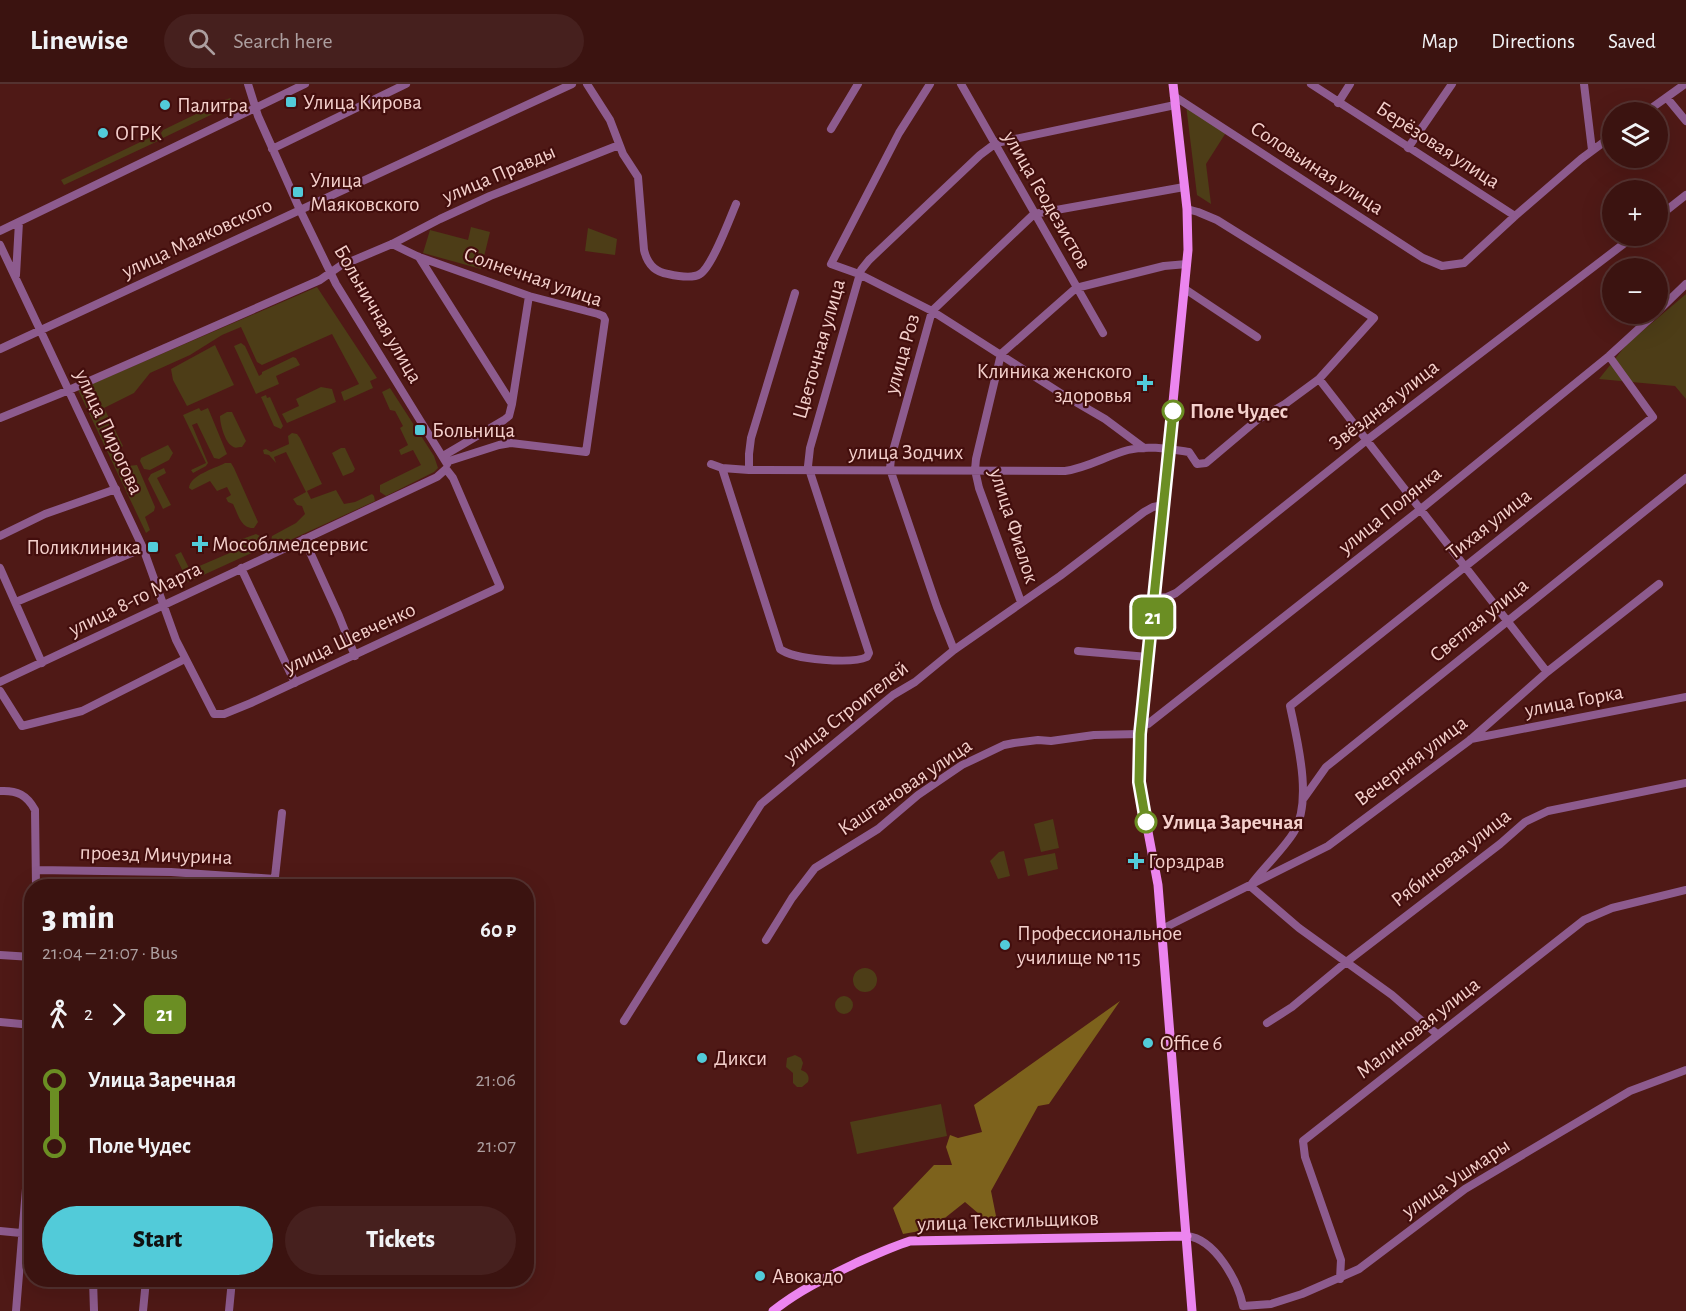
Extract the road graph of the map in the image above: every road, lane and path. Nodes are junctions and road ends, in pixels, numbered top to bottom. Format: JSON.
{"nodes":[{"id":1,"x":248,"y":84,"type":"edge"},
{"id":2,"x":305,"y":84,"type":"edge"},
{"id":3,"x":406,"y":84,"type":"edge"},
{"id":4,"x":572,"y":84,"type":"edge"},
{"id":5,"x":587,"y":84,"type":"edge"},
{"id":6,"x":858,"y":84,"type":"edge"},
{"id":7,"x":930,"y":84,"type":"edge"},
{"id":8,"x":961,"y":84,"type":"edge"},
{"id":9,"x":1173,"y":84,"type":"edge"},
{"id":10,"x":1311,"y":84,"type":"edge"},
{"id":11,"x":1350,"y":84,"type":"edge"},
{"id":12,"x":1452,"y":84,"type":"edge"},
{"id":13,"x":1584,"y":84,"type":"edge"},
{"id":14,"x":1684,"y":84,"type":"edge"},
{"id":15,"x":1674,"y":88,"type":"edge"},
{"id":16,"x":1667,"y":98,"type":"junction"},
{"id":17,"x":1175,"y":101,"type":"junction"},
{"id":18,"x":1338,"y":102,"type":"junction"},
{"id":19,"x":1661,"y":102,"type":"edge"},
{"id":20,"x":254,"y":108,"type":"junction"},
{"id":21,"x":1686,"y":121,"type":"edge"},
{"id":22,"x":831,"y":129,"type":"dead end"},
{"id":23,"x":1602,"y":143,"type":"edge"},
{"id":24,"x":619,"y":145,"type":"junction"},
{"id":25,"x":994,"y":145,"type":"junction"},
{"id":26,"x":1408,"y":148,"type":"junction"},
{"id":27,"x":272,"y":149,"type":"junction"},
{"id":28,"x":1592,"y":150,"type":"junction"},
{"id":29,"x":1184,"y":187,"type":"junction"},
{"id":30,"x":1686,"y":195,"type":"edge"},
{"id":31,"x":736,"y":204,"type":"dead end"},
{"id":32,"x":1187,"y":209,"type":"junction"},
{"id":33,"x":1668,"y":209,"type":"edge"},
{"id":34,"x":300,"y":210,"type":"junction"},
{"id":35,"x":1034,"y":214,"type":"junction"},
{"id":36,"x":1515,"y":216,"type":"junction"},
{"id":37,"x":19,"y":222,"type":"junction"},
{"id":38,"x":0,"y":231,"type":"edge"},
{"id":39,"x":392,"y":244,"type":"junction"},
{"id":40,"x":0,"y":245,"type":"edge"},
{"id":41,"x":1621,"y":246,"type":"edge"},
{"id":42,"x":419,"y":256,"type":"junction"},
{"id":43,"x":1187,"y":264,"type":"junction"},
{"id":44,"x":331,"y":273,"type":"junction"},
{"id":45,"x":859,"y":274,"type":"junction"},
{"id":46,"x":16,"y":276,"type":"junction"},
{"id":47,"x":1686,"y":284,"type":"edge"},
{"id":48,"x":1076,"y":288,"type":"junction"},
{"id":49,"x":1185,"y":289,"type":"junction"},
{"id":50,"x":795,"y":293,"type":"dead end"},
{"id":51,"x":529,"y":296,"type":"junction"},
{"id":52,"x":1668,"y":301,"type":"edge"},
{"id":53,"x":932,"y":311,"type":"junction"},
{"id":54,"x":1643,"y":324,"type":"edge"},
{"id":55,"x":40,"y":330,"type":"junction"},
{"id":56,"x":1103,"y":333,"type":"dead end"},
{"id":57,"x":1257,"y":337,"type":"dead end"},
{"id":58,"x":0,"y":349,"type":"edge"},
{"id":59,"x":1001,"y":354,"type":"junction"},
{"id":60,"x":1609,"y":356,"type":"junction"},
{"id":61,"x":1319,"y":378,"type":"junction"},
{"id":62,"x":69,"y":390,"type":"junction"},
{"id":63,"x":512,"y":404,"type":"junction"},
{"id":64,"x":0,"y":418,"type":"edge"},
{"id":65,"x":1367,"y":440,"type":"junction"},
{"id":66,"x":1144,"y":448,"type":"junction"},
{"id":67,"x":1169,"y":450,"type":"junction"},
{"id":68,"x":445,"y":462,"type":"junction"},
{"id":69,"x":711,"y":464,"type":"dead end"},
{"id":70,"x":722,"y":468,"type":"junction"},
{"id":71,"x":890,"y":469,"type":"junction"},
{"id":72,"x":749,"y":470,"type":"junction"},
{"id":73,"x":808,"y":470,"type":"junction"},
{"id":74,"x":975,"y":470,"type":"junction"},
{"id":75,"x":1686,"y":478,"type":"edge"},
{"id":76,"x":116,"y":489,"type":"junction"},
{"id":77,"x":1164,"y":505,"type":"junction"},
{"id":78,"x":1421,"y":509,"type":"junction"},
{"id":79,"x":0,"y":536,"type":"edge"},
{"id":80,"x":304,"y":539,"type":"junction"},
{"id":81,"x":143,"y":548,"type":"junction"},
{"id":82,"x":1465,"y":566,"type":"junction"},
{"id":83,"x":0,"y":568,"type":"edge"},
{"id":84,"x":241,"y":568,"type":"junction"},
{"id":85,"x":1659,"y":584,"type":"dead end"},
{"id":86,"x":500,"y":587,"type":"joint"},
{"id":87,"x":1155,"y":598,"type":"junction"},
{"id":88,"x":16,"y":602,"type":"junction"},
{"id":89,"x":1021,"y":602,"type":"junction"},
{"id":90,"x":163,"y":605,"type":"junction"},
{"id":91,"x":1506,"y":621,"type":"junction"},
{"id":92,"x":954,"y":650,"type":"junction"},
{"id":93,"x":1078,"y":651,"type":"dead end"},
{"id":94,"x":355,"y":656,"type":"junction"},
{"id":95,"x":1148,"y":657,"type":"junction"},
{"id":96,"x":185,"y":659,"type":"junction"},
{"id":97,"x":42,"y":663,"type":"junction"},
{"id":98,"x":1547,"y":672,"type":"junction"},
{"id":99,"x":0,"y":682,"type":"edge"},
{"id":100,"x":295,"y":683,"type":"junction"},
{"id":101,"x":0,"y":691,"type":"edge"},
{"id":102,"x":1686,"y":697,"type":"edge"},
{"id":103,"x":214,"y":714,"type":"joint"},
{"id":104,"x":1141,"y":730,"type":"junction"},
{"id":105,"x":1470,"y":740,"type":"junction"},
{"id":106,"x":1686,"y":783,"type":"edge"},
{"id":107,"x":0,"y":791,"type":"edge"},
{"id":108,"x":1304,"y":798,"type":"junction"},
{"id":109,"x":282,"y":813,"type":"dead end"},
{"id":110,"x":36,"y":870,"type":"junction"},
{"id":111,"x":36,"y":879,"type":"edge"},
{"id":112,"x":237,"y":879,"type":"edge"},
{"id":113,"x":275,"y":879,"type":"edge"},
{"id":114,"x":1250,"y":886,"type":"junction"},
{"id":115,"x":1686,"y":890,"type":"edge"},
{"id":116,"x":1162,"y":929,"type":"junction"},
{"id":117,"x":766,"y":940,"type":"dead end"},
{"id":118,"x":0,"y":955,"type":"edge"},
{"id":119,"x":24,"y":956,"type":"edge"},
{"id":120,"x":1345,"y":963,"type":"junction"},
{"id":121,"x":624,"y":1021,"type":"dead end"},
{"id":122,"x":0,"y":1022,"type":"edge"},
{"id":123,"x":1267,"y":1023,"type":"dead end"},
{"id":124,"x":24,"y":1024,"type":"edge"},
{"id":125,"x":1438,"y":1035,"type":"junction"},
{"id":126,"x":1686,"y":1070,"type":"edge"},
{"id":127,"x":24,"y":1207,"type":"edge"},
{"id":128,"x":0,"y":1232,"type":"edge"},
{"id":129,"x":21,"y":1233,"type":"junction"},
{"id":130,"x":1187,"y":1236,"type":"junction"},
{"id":131,"x":1340,"y":1279,"type":"junction"},
{"id":132,"x":93,"y":1287,"type":"edge"},
{"id":133,"x":146,"y":1287,"type":"edge"},
{"id":134,"x":231,"y":1287,"type":"edge"},
{"id":135,"x":16,"y":1311,"type":"edge"},
{"id":136,"x":94,"y":1311,"type":"edge"},
{"id":137,"x":144,"y":1311,"type":"edge"},
{"id":138,"x":229,"y":1311,"type":"edge"},
{"id":139,"x":773,"y":1311,"type":"edge"},
{"id":140,"x":1192,"y":1311,"type":"edge"}],
"edges":[{"from":1,"to":20,"type":"street","name":"Больничная улица"},
{"from":2,"to":20,"type":"street"},
{"from":3,"to":27,"type":"street"},
{"from":4,"to":34,"type":"street","name":"улица Маяковского"},
{"from":5,"to":24,"type":"street"},
{"from":6,"to":22,"type":"street"},
{"from":7,"to":45,"type":"street"},
{"from":8,"to":25,"type":"street","name":"улица Геодезистов"},
{"from":9,"to":17,"type":"main road"},
{"from":10,"to":18,"type":"street","name":"Берёзовая улица"},
{"from":11,"to":18,"type":"street"},
{"from":12,"to":26,"type":"street"},
{"from":13,"to":28,"type":"street"},
{"from":14,"to":15,"type":"street"},
{"from":15,"to":16,"type":"street"},
{"from":16,"to":19,"type":"street"},
{"from":16,"to":21,"type":"street"},
{"from":17,"to":25,"type":"street","name":"Цветочная улица"},
{"from":17,"to":29,"type":"main road"},
{"from":17,"to":36,"type":"street","name":"Соловьиная улица"},
{"from":18,"to":26,"type":"street","name":"Берёзовая улица"},
{"from":20,"to":27,"type":"street","name":"Больничная улица"},
{"from":20,"to":37,"type":"street"},
{"from":23,"to":28,"type":"street"},
{"from":24,"to":31,"type":"street"},
{"from":24,"to":39,"type":"street","name":"улица Правды"},
{"from":25,"to":35,"type":"street","name":"улица Геодезистов"},
{"from":25,"to":45,"type":"street","name":"Цветочная улица"},
{"from":26,"to":36,"type":"street","name":"Берёзовая улица"},
{"from":27,"to":34,"type":"street","name":"Больничная улица"},
{"from":28,"to":36,"type":"street"},
{"from":29,"to":32,"type":"main road"},
{"from":29,"to":35,"type":"street"},
{"from":30,"to":33,"type":"street"},
{"from":32,"to":43,"type":"main road"},
{"from":32,"to":61,"type":"street"},
{"from":34,"to":44,"type":"street","name":"Больничная улица"},
{"from":34,"to":55,"type":"street","name":"улица Маяковского"},
{"from":35,"to":48,"type":"street","name":"улица Геодезистов"},
{"from":35,"to":53,"type":"street","name":"улица Роз"},
{"from":37,"to":38,"type":"street"},
{"from":37,"to":46,"type":"street","name":"улица Пирогова"},
{"from":39,"to":42,"type":"street","name":"Солнечная улица"},
{"from":39,"to":44,"type":"street","name":"улица Правды"},
{"from":40,"to":46,"type":"street","name":"улица Пирогова"},
{"from":41,"to":65,"type":"street","name":"Звёздная улица"},
{"from":42,"to":51,"type":"street","name":"Солнечная улица"},
{"from":42,"to":63,"type":"street"},
{"from":43,"to":48,"type":"street"},
{"from":43,"to":49,"type":"main road"},
{"from":44,"to":62,"type":"street","name":"улица Правды"},
{"from":44,"to":68,"type":"street","name":"Больничная улица"},
{"from":45,"to":53,"type":"street"},
{"from":45,"to":73,"type":"street","name":"Цветочная улица"},
{"from":46,"to":55,"type":"street","name":"улица Пирогова"},
{"from":47,"to":52,"type":"street","name":"улица Полянка"},
{"from":48,"to":56,"type":"street","name":"улица Геодезистов"},
{"from":48,"to":59,"type":"street"},
{"from":49,"to":57,"type":"street"},
{"from":49,"to":67,"type":"main road"},
{"from":50,"to":72,"type":"street"},
{"from":51,"to":63,"type":"street"},
{"from":51,"to":68,"type":"street","name":"Солнечная улица"},
{"from":53,"to":59,"type":"street"},
{"from":53,"to":71,"type":"street","name":"улица Роз"},
{"from":54,"to":60,"type":"street","name":"улица Полянка"},
{"from":55,"to":58,"type":"street","name":"улица Маяковского"},
{"from":55,"to":62,"type":"street","name":"улица Пирогова"},
{"from":59,"to":66,"type":"street"},
{"from":59,"to":74,"type":"street","name":"улица Фиалок"},
{"from":60,"to":78,"type":"street","name":"улица Полянка"},
{"from":60,"to":82,"type":"street","name":"Тихая улица"},
{"from":61,"to":65,"type":"street"},
{"from":61,"to":67,"type":"street","name":"улица Зодчих"},
{"from":62,"to":64,"type":"street","name":"улица Правды"},
{"from":62,"to":76,"type":"street","name":"улица Пирогова"},
{"from":63,"to":68,"type":"street"},
{"from":65,"to":78,"type":"street"},
{"from":65,"to":87,"type":"street","name":"Звёздная улица"},
{"from":66,"to":67,"type":"street","name":"улица Зодчих"},
{"from":66,"to":74,"type":"street","name":"улица Зодчих"},
{"from":67,"to":77,"type":"main road"},
{"from":68,"to":80,"type":"street","name":"улица 8-го Марта"},
{"from":68,"to":86,"type":"street","name":"Больничная улица"},
{"from":69,"to":70,"type":"street","name":"улица Зодчих"},
{"from":70,"to":72,"type":"street","name":"улица Зодчих"},
{"from":70,"to":73,"type":"street","name":"Цветочная улица"},
{"from":71,"to":73,"type":"street","name":"улица Зодчих"},
{"from":71,"to":74,"type":"street","name":"улица Зодчих"},
{"from":71,"to":92,"type":"street"},
{"from":72,"to":73,"type":"street","name":"улица Зодчих"},
{"from":74,"to":89,"type":"street","name":"улица Фиалок"},
{"from":75,"to":91,"type":"street","name":"Светлая улица"},
{"from":76,"to":79,"type":"street"},
{"from":76,"to":81,"type":"street","name":"улица Пирогова"},
{"from":77,"to":87,"type":"main road"},
{"from":77,"to":89,"type":"street","name":"улица Строителей"},
{"from":78,"to":82,"type":"street"},
{"from":78,"to":104,"type":"street","name":"улица Полянка"},
{"from":80,"to":84,"type":"street","name":"улица 8-го Марта"},
{"from":80,"to":94,"type":"street"},
{"from":81,"to":88,"type":"street"},
{"from":81,"to":90,"type":"street","name":"улица Пирогова"},
{"from":82,"to":91,"type":"street"},
{"from":82,"to":108,"type":"street","name":"Тихая улица"},
{"from":83,"to":88,"type":"street"},
{"from":84,"to":90,"type":"street","name":"улица 8-го Марта"},
{"from":84,"to":100,"type":"street"},
{"from":85,"to":98,"type":"street","name":"Вечерняя улица"},
{"from":86,"to":94,"type":"street","name":"улица Шевченко"},
{"from":87,"to":95,"type":"main road"},
{"from":88,"to":97,"type":"street"},
{"from":89,"to":92,"type":"street","name":"улица Строителей"},
{"from":90,"to":96,"type":"street","name":"улица Пирогова"},
{"from":90,"to":97,"type":"street","name":"улица 8-го Марта"},
{"from":91,"to":98,"type":"street"},
{"from":91,"to":108,"type":"street","name":"Светлая улица"},
{"from":92,"to":121,"type":"street","name":"улица Строителей"},
{"from":93,"to":95,"type":"street"},
{"from":94,"to":100,"type":"street","name":"улица Шевченко"},
{"from":95,"to":104,"type":"main road"},
{"from":96,"to":101,"type":"street"},
{"from":96,"to":103,"type":"street","name":"улица Пирогова"},
{"from":97,"to":99,"type":"street","name":"улица 8-го Марта"},
{"from":98,"to":105,"type":"street","name":"Вечерняя улица"},
{"from":100,"to":103,"type":"street","name":"улица Шевченко"},
{"from":102,"to":105,"type":"street","name":"улица Горка"},
{"from":104,"to":116,"type":"main road"},
{"from":104,"to":117,"type":"street","name":"Каштановая улица"},
{"from":105,"to":114,"type":"street","name":"Вечерняя улица"},
{"from":106,"to":120,"type":"street","name":"Рябиновая улица"},
{"from":107,"to":110,"type":"street"},
{"from":108,"to":114,"type":"street"},
{"from":109,"to":113,"type":"street"},
{"from":110,"to":111,"type":"street"},
{"from":110,"to":112,"type":"street","name":"проезд Мичурина"},
{"from":114,"to":116,"type":"street","name":"Вечерняя улица"},
{"from":114,"to":120,"type":"street"},
{"from":115,"to":125,"type":"street","name":"Малиновая улица"},
{"from":116,"to":130,"type":"main road"},
{"from":118,"to":119,"type":"street"},
{"from":120,"to":123,"type":"street","name":"Рябиновая улица"},
{"from":120,"to":125,"type":"street"},
{"from":122,"to":124,"type":"street"},
{"from":125,"to":131,"type":"street","name":"Малиновая улица"},
{"from":126,"to":131,"type":"street","name":"улица Ушмары"},
{"from":127,"to":129,"type":"street"},
{"from":128,"to":129,"type":"street"},
{"from":129,"to":135,"type":"street"},
{"from":130,"to":131,"type":"street","name":"улица Ушмары"},
{"from":130,"to":139,"type":"main road","name":"улица Текстильщиков"},
{"from":130,"to":140,"type":"main road"},
{"from":132,"to":136,"type":"street"},
{"from":133,"to":137,"type":"street"},
{"from":134,"to":138,"type":"street"}]}
